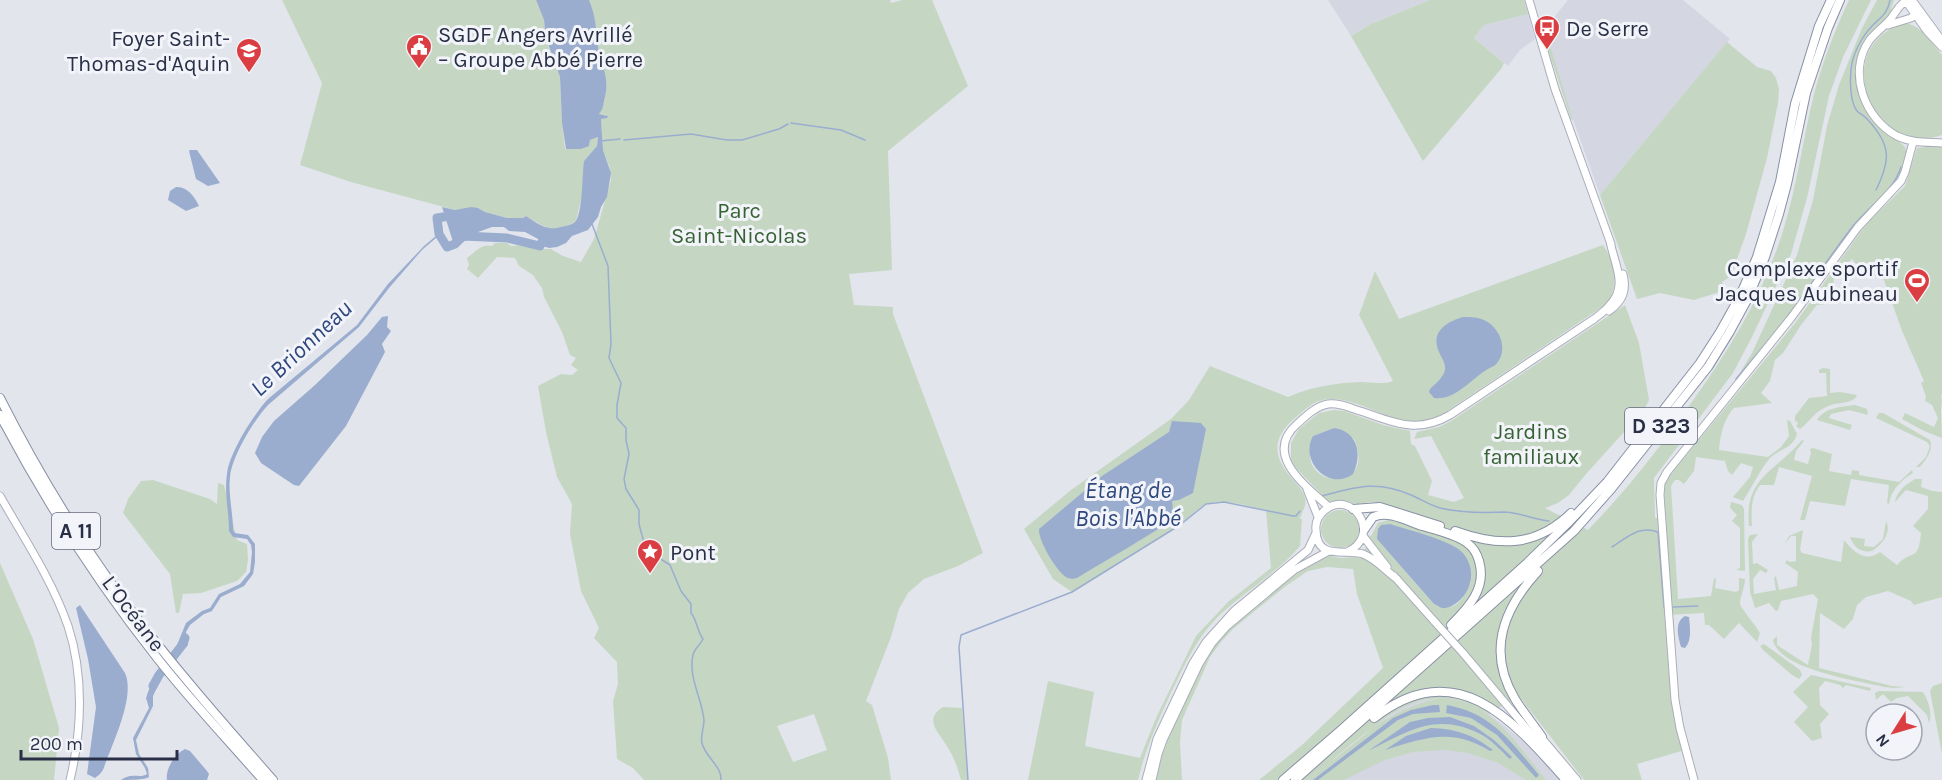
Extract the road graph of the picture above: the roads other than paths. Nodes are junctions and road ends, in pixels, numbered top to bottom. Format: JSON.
{"nodes":[{"id":1,"x":1529,"y":0,"type":"edge"},
{"id":2,"x":1831,"y":0,"type":"edge"},
{"id":3,"x":1840,"y":0,"type":"edge"},
{"id":4,"x":1908,"y":0,"type":"edge"},
{"id":5,"x":1916,"y":14,"type":"junction"},
{"id":6,"x":1883,"y":27,"type":"junction"},
{"id":7,"x":1942,"y":41,"type":"edge"},
{"id":8,"x":1942,"y":47,"type":"edge"},
{"id":9,"x":1942,"y":140,"type":"edge"},
{"id":10,"x":1913,"y":142,"type":"junction"},
{"id":11,"x":0,"y":398,"type":"edge"},
{"id":12,"x":0,"y":415,"type":"edge"},
{"id":13,"x":1306,"y":487,"type":"junction"},
{"id":14,"x":1595,"y":495,"type":"junction"},
{"id":15,"x":0,"y":496,"type":"edge"},
{"id":16,"x":1329,"y":507,"type":"junction"},
{"id":17,"x":1353,"y":509,"type":"junction"},
{"id":18,"x":1318,"y":517,"type":"junction"},
{"id":19,"x":1316,"y":533,"type":"junction"},
{"id":20,"x":1363,"y":533,"type":"junction"},
{"id":21,"x":1557,"y":548,"type":"junction"},
{"id":22,"x":1329,"y":551,"type":"junction"},
{"id":23,"x":1347,"y":552,"type":"junction"},
{"id":24,"x":1396,"y":579,"type":"junction"},
{"id":25,"x":162,"y":657,"type":"junction"},
{"id":26,"x":1410,"y":669,"type":"junction"},
{"id":27,"x":173,"y":671,"type":"junction"},
{"id":28,"x":1504,"y":699,"type":"junction"},
{"id":29,"x":1542,"y":737,"type":"junction"},
{"id":30,"x":1328,"y":753,"type":"junction"},
{"id":31,"x":70,"y":780,"type":"edge"},
{"id":32,"x":263,"y":780,"type":"edge"},
{"id":33,"x":273,"y":780,"type":"edge"},
{"id":34,"x":1146,"y":780,"type":"edge"},
{"id":35,"x":1152,"y":780,"type":"edge"},
{"id":36,"x":1283,"y":780,"type":"edge"},
{"id":37,"x":1296,"y":780,"type":"edge"},
{"id":38,"x":1568,"y":780,"type":"edge"},
{"id":39,"x":1577,"y":780,"type":"edge"},
{"id":40,"x":1694,"y":780,"type":"edge"}],
"edges":[{"from":1,"to":13,"type":"street"},
{"from":2,"to":14,"type":"highway","number":"D 323"},
{"from":3,"to":21,"type":"highway","number":"D 323"},
{"from":4,"to":5,"type":"street"},
{"from":4,"to":6,"type":"street"},
{"from":4,"to":7,"type":"street"},
{"from":5,"to":6,"type":"street"},
{"from":5,"to":8,"type":"street"},
{"from":6,"to":10,"type":"street"},
{"from":9,"to":10,"type":"street"},
{"from":10,"to":40,"type":"street"},
{"from":11,"to":25,"type":"highway","name":"L’Océane","number":"A 11"},
{"from":12,"to":25,"type":"highway","name":"L’Océane","number":"A 11"},
{"from":13,"to":16,"type":"street"},
{"from":13,"to":18,"type":"street"},
{"from":14,"to":17,"type":"highway"},
{"from":14,"to":26,"type":"highway","number":"D 323"},
{"from":15,"to":31,"type":"street"},
{"from":16,"to":17,"type":"street"},
{"from":16,"to":18,"type":"street"},
{"from":17,"to":20,"type":"street"},
{"from":18,"to":19,"type":"street"},
{"from":19,"to":22,"type":"street"},
{"from":19,"to":34,"type":"street"},
{"from":20,"to":23,"type":"street"},
{"from":20,"to":24,"type":"street"},
{"from":20,"to":26,"type":"highway"},
{"from":21,"to":29,"type":"highway"},
{"from":21,"to":30,"type":"highway","number":"D 323"},
{"from":22,"to":23,"type":"street"},
{"from":22,"to":35,"type":"street"},
{"from":23,"to":24,"type":"street"},
{"from":24,"to":28,"type":"street","bridge":true},
{"from":25,"to":27,"type":"highway","name":"L’Océane","number":"A 11"},
{"from":26,"to":36,"type":"highway","number":"D 323"},
{"from":27,"to":32,"type":"highway","name":"L’Océane","number":"A 11"},
{"from":27,"to":33,"type":"highway","name":"L’Océane","number":"A 11"},
{"from":28,"to":29,"type":"street"},
{"from":28,"to":38,"type":"street"},
{"from":29,"to":39,"type":"street"},
{"from":30,"to":37,"type":"highway","number":"D 323"},
{"from":30,"to":38,"type":"highway"}]}
